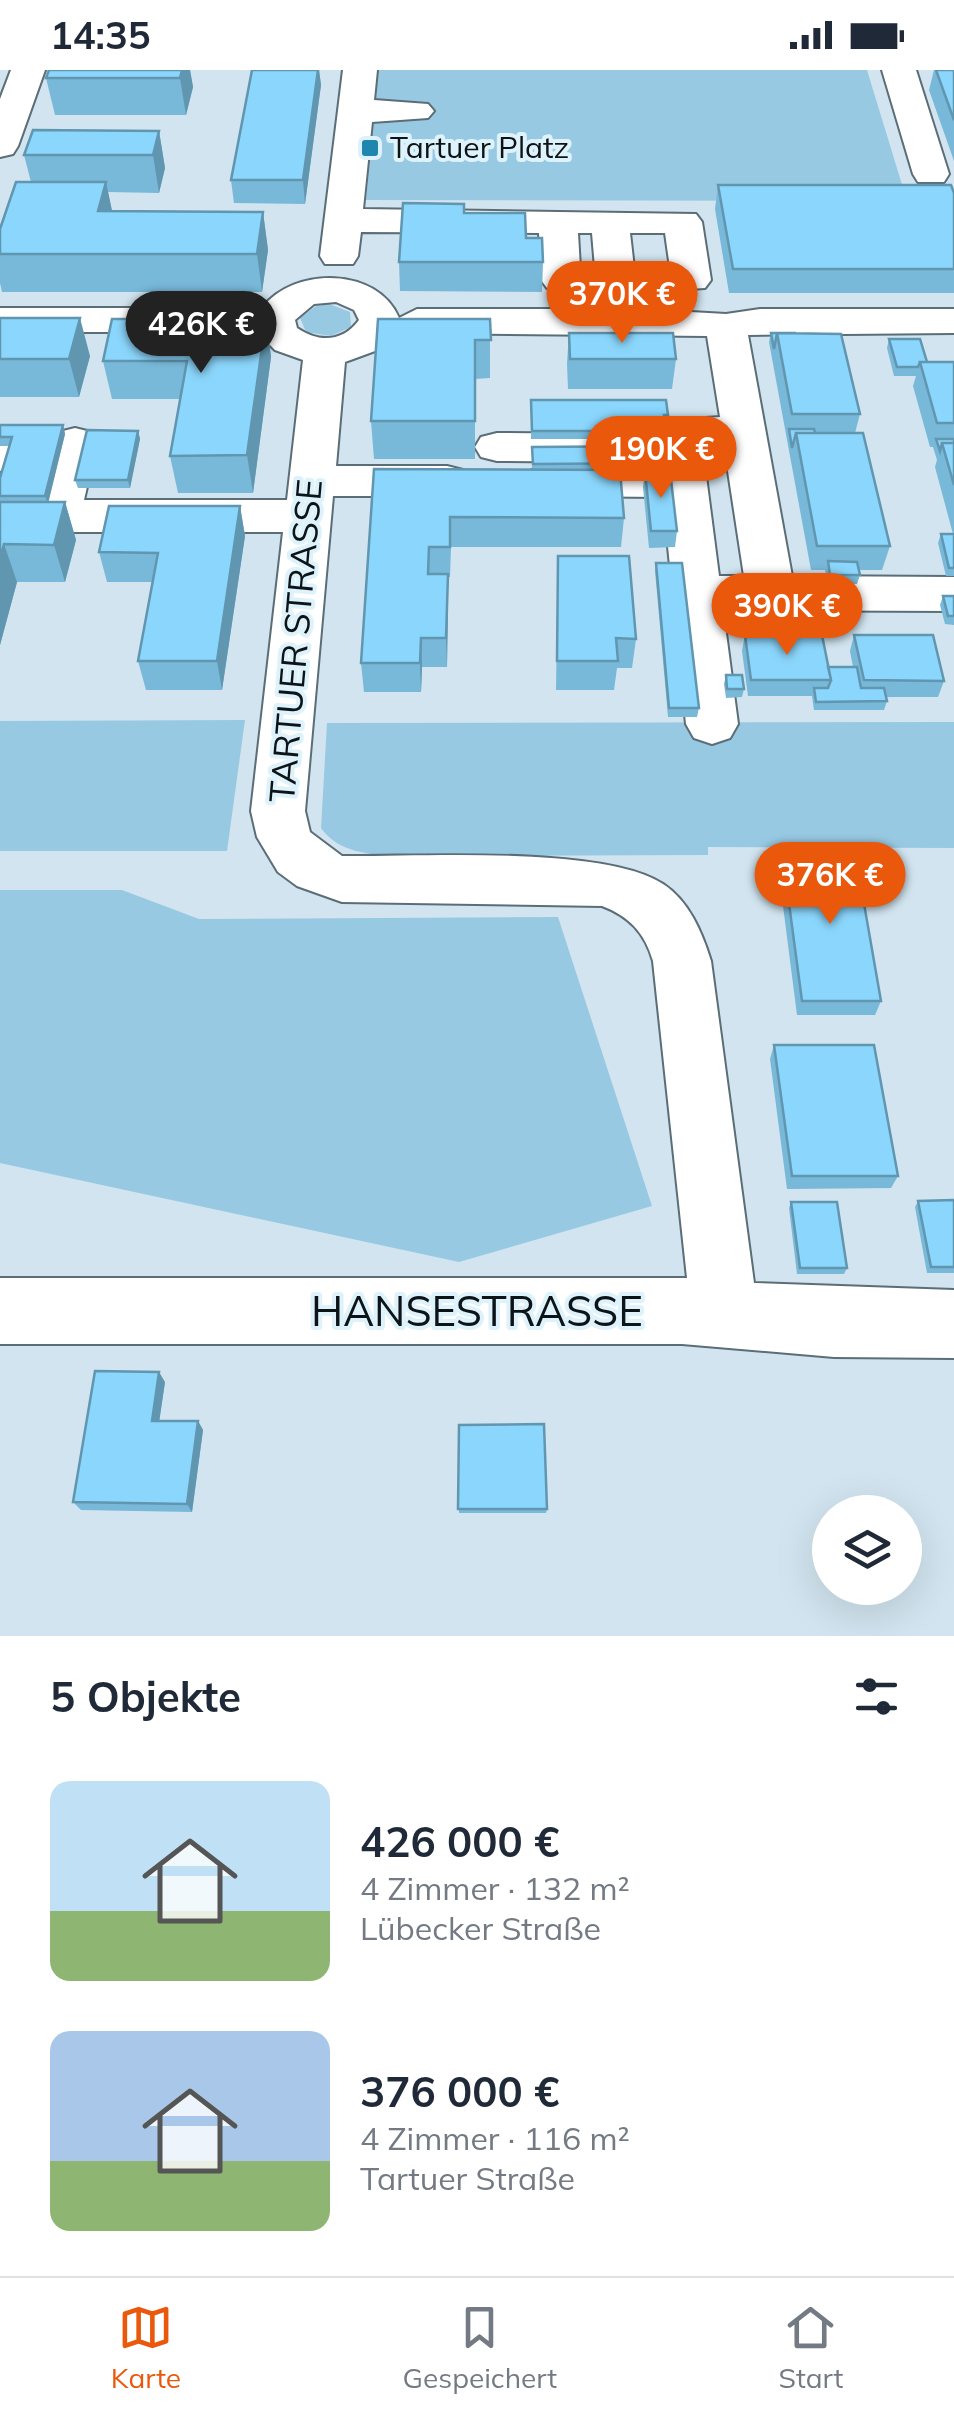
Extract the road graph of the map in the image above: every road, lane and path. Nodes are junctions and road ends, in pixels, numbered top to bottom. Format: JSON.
{"nodes":[{"id":1,"x":28,"y":70,"type":"edge"},
{"id":2,"x":360,"y":70,"type":"edge"},
{"id":3,"x":898,"y":70,"type":"edge"},
{"id":4,"x":324,"y":71,"type":"edge"},
{"id":5,"x":416,"y":110,"type":"dead end"},
{"id":6,"x":355,"y":111,"type":"junction"},
{"id":7,"x":0,"y":146,"type":"edge"},
{"id":8,"x":932,"y":174,"type":"dead end"},
{"id":9,"x":343,"y":220,"type":"junction"},
{"id":10,"x":558,"y":221,"type":"junction"},
{"id":11,"x":610,"y":222,"type":"junction"},
{"id":12,"x":614,"y":280,"type":"junction"},
{"id":13,"x":336,"y":290,"type":"junction"},
{"id":14,"x":0,"y":320,"type":"edge"},
{"id":15,"x":275,"y":320,"type":"junction"},
{"id":16,"x":379,"y":320,"type":"junction"},
{"id":17,"x":618,"y":321,"type":"junction"},
{"id":18,"x":954,"y":321,"type":"edge"},
{"id":19,"x":726,"y":326,"type":"junction"},
{"id":20,"x":325,"y":352,"type":"junction"},
{"id":21,"x":744,"y":432,"type":"junction"},
{"id":22,"x":76,"y":442,"type":"dead end"},
{"id":23,"x":497,"y":447,"type":"dead end"},
{"id":24,"x":682,"y":465,"type":"junction"},
{"id":25,"x":308,"y":498,"type":"junction"},
{"id":26,"x":0,"y":516,"type":"edge"},
{"id":27,"x":57,"y":516,"type":"junction"},
{"id":28,"x":697,"y":593,"type":"junction"},
{"id":29,"x":771,"y":593,"type":"junction"},
{"id":30,"x":954,"y":594,"type":"edge"},
{"id":31,"x":712,"y":724,"type":"dead end"},
{"id":32,"x":0,"y":1311,"type":"edge"},
{"id":33,"x":724,"y":1316,"type":"junction"},
{"id":34,"x":954,"y":1324,"type":"edge"}],
"edges":[{"from":1,"to":7,"type":"street"},
{"from":2,"to":4,"type":"street"},
{"from":2,"to":6,"type":"street"},
{"from":3,"to":8,"type":"street"},
{"from":5,"to":6,"type":"street"},
{"from":6,"to":9,"type":"street"},
{"from":9,"to":10,"type":"street"},
{"from":9,"to":13,"type":"street"},
{"from":10,"to":11,"type":"street"},
{"from":10,"to":12,"type":"street"},
{"from":11,"to":12,"type":"street"},
{"from":11,"to":12,"type":"street"},
{"from":12,"to":17,"type":"street"},
{"from":13,"to":15,"type":"street"},
{"from":13,"to":16,"type":"street"},
{"from":14,"to":15,"type":"street"},
{"from":15,"to":20,"type":"street"},
{"from":16,"to":17,"type":"street"},
{"from":16,"to":20,"type":"street"},
{"from":17,"to":19,"type":"street"},
{"from":18,"to":19,"type":"street"},
{"from":19,"to":21,"type":"street"},
{"from":20,"to":25,"type":"street","name":"TARTUER STRASSE"},
{"from":21,"to":24,"type":"street"},
{"from":21,"to":29,"type":"street"},
{"from":22,"to":27,"type":"street"},
{"from":23,"to":24,"type":"street"},
{"from":24,"to":25,"type":"street"},
{"from":24,"to":28,"type":"street"},
{"from":25,"to":27,"type":"street"},
{"from":25,"to":33,"type":"street","name":"TARTUER STRASSE"},
{"from":26,"to":27,"type":"street"},
{"from":28,"to":29,"type":"street"},
{"from":28,"to":31,"type":"street"},
{"from":29,"to":30,"type":"street"},
{"from":32,"to":33,"type":"street","name":"HANSESTRASSE"},
{"from":33,"to":34,"type":"street","name":"HANSESTRASSE"}]}
